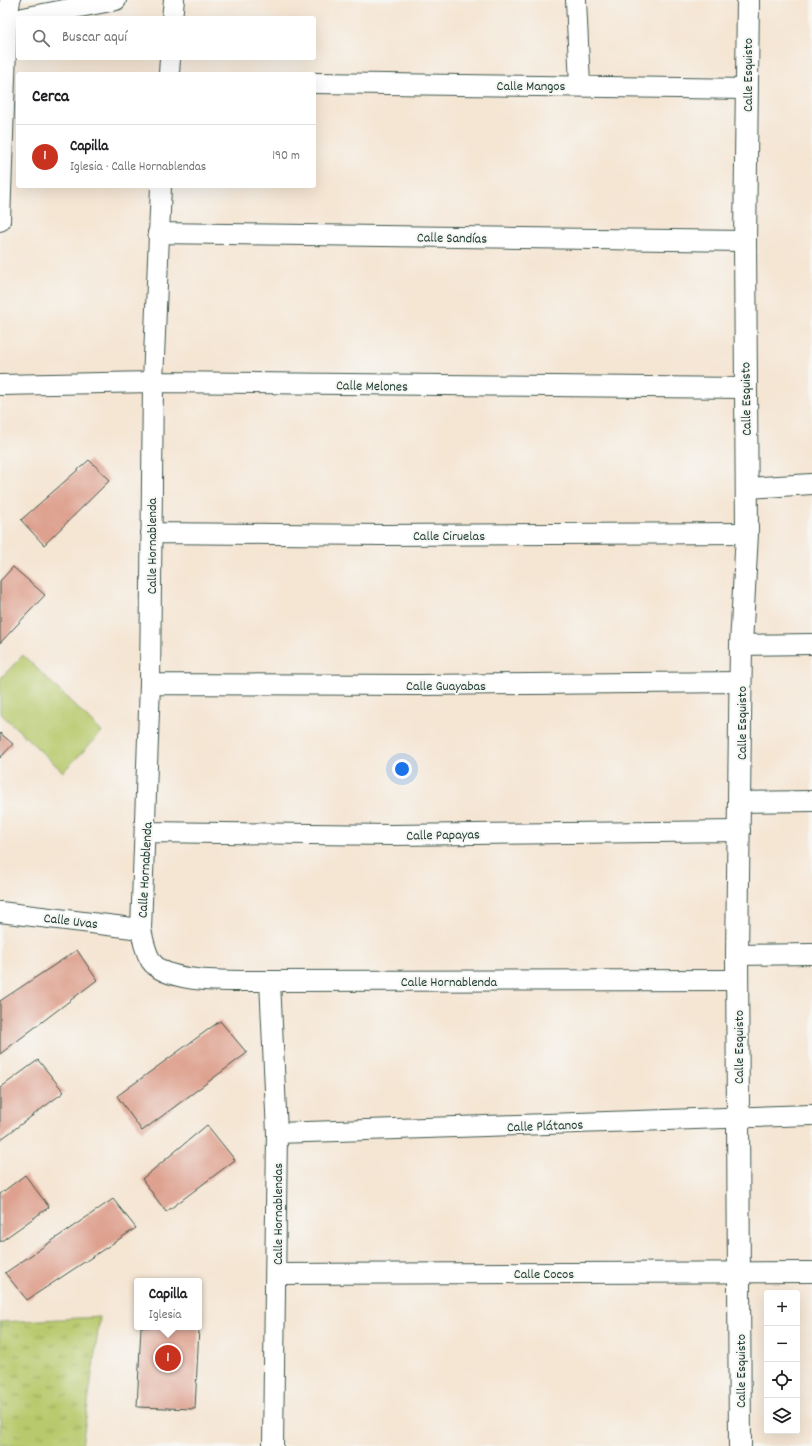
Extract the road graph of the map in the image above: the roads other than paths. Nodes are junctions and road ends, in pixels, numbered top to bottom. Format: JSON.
{"nodes":[{"id":1,"x":10,"y":0,"type":"edge"},
{"id":2,"x":116,"y":0,"type":"edge"},
{"id":3,"x":174,"y":0,"type":"edge"},
{"id":4,"x":576,"y":0,"type":"edge"},
{"id":5,"x":748,"y":0,"type":"edge"},
{"id":6,"x":33,"y":16,"type":"edge"},
{"id":7,"x":172,"y":16,"type":"edge"},
{"id":8,"x":12,"y":20,"type":"edge"},
{"id":9,"x":170,"y":60,"type":"edge"},
{"id":10,"x":169,"y":72,"type":"edge"},
{"id":11,"x":316,"y":83,"type":"edge"},
{"id":12,"x":580,"y":86,"type":"junction"},
{"id":13,"x":747,"y":89,"type":"junction"},
{"id":14,"x":161,"y":188,"type":"edge"},
{"id":15,"x":0,"y":222,"type":"edge"},
{"id":16,"x":158,"y":233,"type":"junction"},
{"id":17,"x":745,"y":242,"type":"junction"},
{"id":18,"x":153,"y":382,"type":"junction"},
{"id":19,"x":0,"y":385,"type":"edge"},
{"id":20,"x":745,"y":388,"type":"junction"},
{"id":21,"x":812,"y":484,"type":"edge"},
{"id":22,"x":747,"y":488,"type":"junction"},
{"id":23,"x":151,"y":533,"type":"junction"},
{"id":24,"x":747,"y":533,"type":"junction"},
{"id":25,"x":812,"y":644,"type":"edge"},
{"id":26,"x":741,"y":645,"type":"junction"},
{"id":27,"x":741,"y":682,"type":"junction"},
{"id":28,"x":150,"y":684,"type":"junction"},
{"id":29,"x":812,"y":801,"type":"edge"},
{"id":30,"x":740,"y":802,"type":"junction"},
{"id":31,"x":740,"y":831,"type":"junction"},
{"id":32,"x":146,"y":832,"type":"junction"},
{"id":33,"x":0,"y":912,"type":"edge"},
{"id":34,"x":141,"y":929,"type":"junction"},
{"id":35,"x":812,"y":954,"type":"edge"},
{"id":36,"x":737,"y":955,"type":"junction"},
{"id":37,"x":737,"y":980,"type":"junction"},
{"id":38,"x":270,"y":981,"type":"junction"},
{"id":39,"x":812,"y":1115,"type":"edge"},
{"id":40,"x":738,"y":1119,"type":"junction"},
{"id":41,"x":277,"y":1133,"type":"junction"},
{"id":42,"x":812,"y":1272,"type":"edge"},
{"id":43,"x":740,"y":1273,"type":"junction"},
{"id":44,"x":276,"y":1274,"type":"junction"},
{"id":45,"x":273,"y":1446,"type":"edge"},
{"id":46,"x":740,"y":1446,"type":"edge"}],
"edges":[{"from":1,"to":8,"type":"street"},
{"from":2,"to":6,"type":"street"},
{"from":3,"to":7,"type":"street"},
{"from":4,"to":12,"type":"street"},
{"from":5,"to":13,"type":"street","name":"Calle Esquisto"},
{"from":8,"to":15,"type":"street"},
{"from":9,"to":10,"type":"street"},
{"from":11,"to":12,"type":"street","name":"Calle Mangos"},
{"from":12,"to":13,"type":"street","name":"Calle Mangos"},
{"from":13,"to":17,"type":"street","name":"Calle Esquisto"},
{"from":14,"to":16,"type":"street","name":"Calle Hornablenda"},
{"from":16,"to":17,"type":"street","name":"Calle Sandías"},
{"from":16,"to":18,"type":"street","name":"Calle Hornablenda"},
{"from":17,"to":20,"type":"street","name":"Calle Esquisto"},
{"from":18,"to":19,"type":"street","name":"Calle Melones"},
{"from":18,"to":20,"type":"street","name":"Calle Melones"},
{"from":18,"to":23,"type":"street","name":"Calle Hornablenda"},
{"from":20,"to":22,"type":"street","name":"Calle Esquisto"},
{"from":21,"to":22,"type":"street"},
{"from":22,"to":24,"type":"street","name":"Calle Esquisto"},
{"from":23,"to":24,"type":"street","name":"Calle Ciruelas"},
{"from":23,"to":28,"type":"street","name":"Calle Hornablenda"},
{"from":24,"to":26,"type":"street","name":"Calle Esquisto"},
{"from":25,"to":26,"type":"street"},
{"from":26,"to":27,"type":"street","name":"Calle Esquisto"},
{"from":27,"to":28,"type":"street","name":"Calle Guayabas"},
{"from":27,"to":30,"type":"street","name":"Calle Esquisto"},
{"from":28,"to":32,"type":"street","name":"Calle Hornablenda"},
{"from":29,"to":30,"type":"street"},
{"from":30,"to":31,"type":"street","name":"Calle Esquisto"},
{"from":31,"to":32,"type":"street","name":"Calle Papayas"},
{"from":31,"to":36,"type":"street","name":"Calle Esquisto"},
{"from":32,"to":34,"type":"street","name":"Calle Hornablenda"},
{"from":33,"to":34,"type":"street","name":"Calle Uvas"},
{"from":34,"to":38,"type":"street","name":"Calle Hornablenda"},
{"from":35,"to":36,"type":"street"},
{"from":36,"to":37,"type":"street","name":"Calle Esquisto"},
{"from":37,"to":38,"type":"street","name":"Calle Hornablenda"},
{"from":37,"to":40,"type":"street","name":"Calle Esquisto"},
{"from":38,"to":41,"type":"street","name":"Calle Hornablendas"},
{"from":39,"to":40,"type":"street","name":"Calle Plátanos"},
{"from":40,"to":41,"type":"street","name":"Calle Plátanos"},
{"from":40,"to":43,"type":"street","name":"Calle Esquisto"},
{"from":41,"to":44,"type":"street","name":"Calle Hornablendas"},
{"from":42,"to":43,"type":"street","name":"Calle Cocos"},
{"from":43,"to":44,"type":"street","name":"Calle Cocos"},
{"from":43,"to":46,"type":"street","name":"Calle Esquisto"},
{"from":44,"to":45,"type":"street","name":"Calle Hornablendas"}]}
